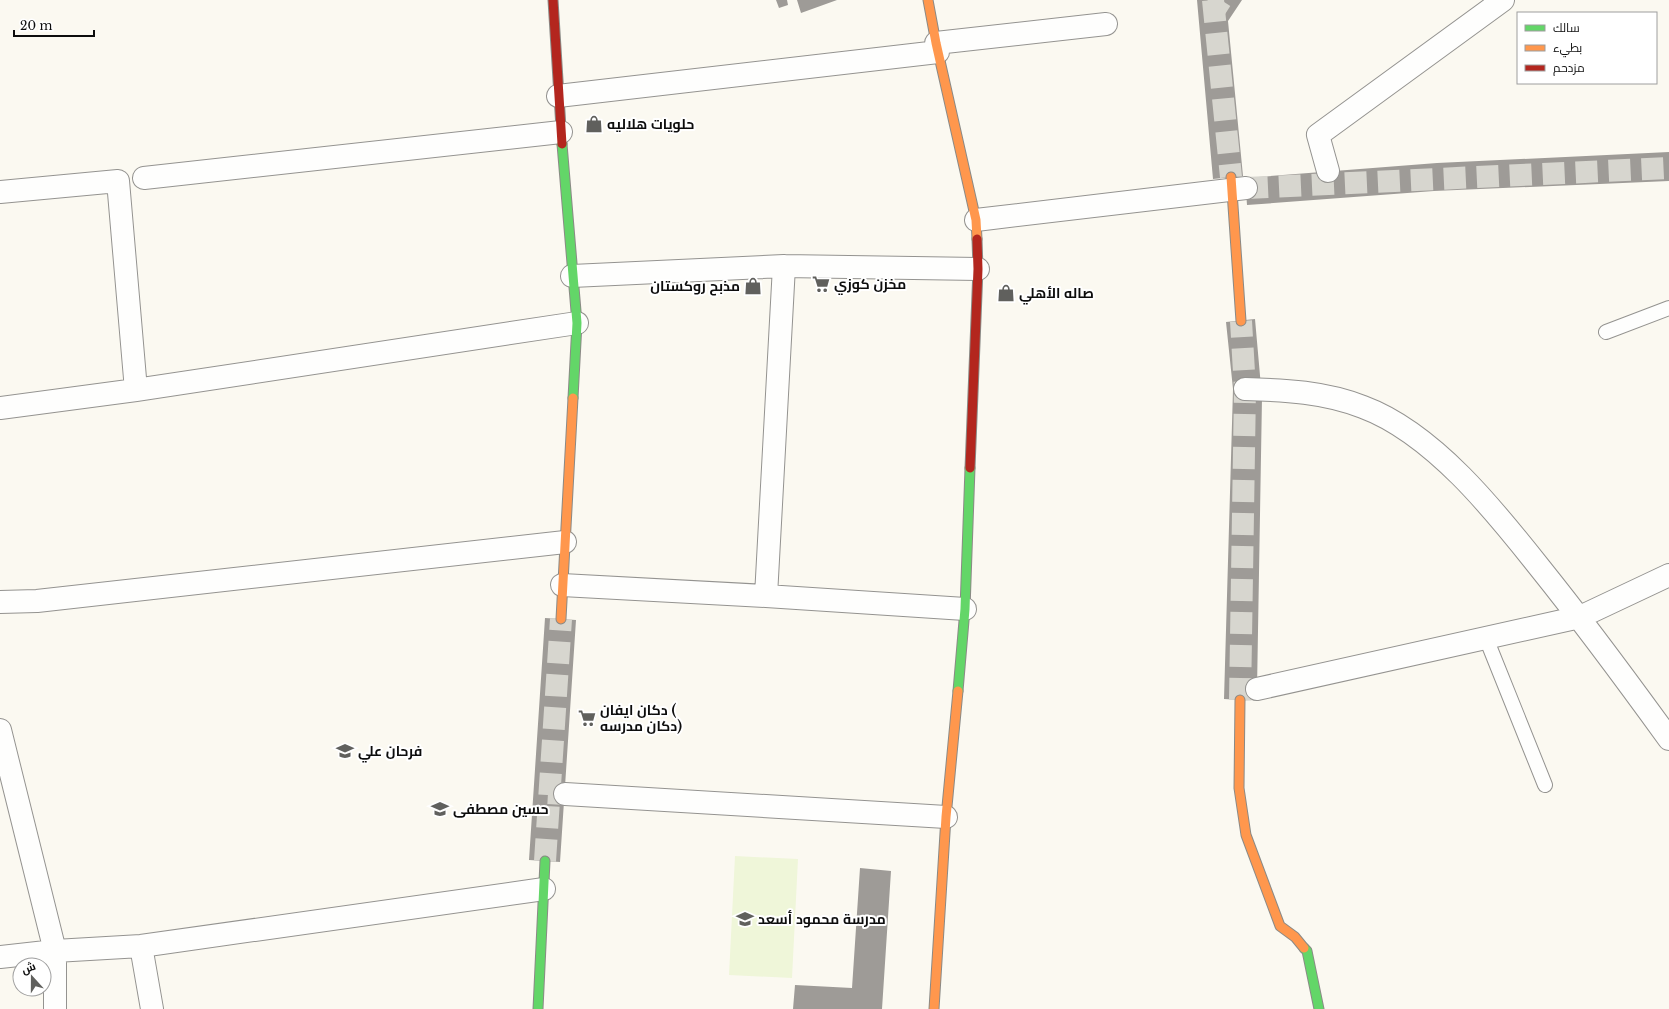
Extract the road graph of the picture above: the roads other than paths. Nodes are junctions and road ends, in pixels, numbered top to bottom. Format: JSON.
{"nodes":[{"id":1,"x":553,"y":0,"type":"edge"},
{"id":2,"x":928,"y":0,"type":"edge"},
{"id":3,"x":1492,"y":4,"type":"edge"},
{"id":4,"x":1106,"y":24,"type":"dead end"},
{"id":5,"x":937,"y":48,"type":"junction"},
{"id":6,"x":558,"y":96,"type":"junction"},
{"id":7,"x":561,"y":132,"type":"junction"},
{"id":8,"x":1328,"y":171,"type":"dead end"},
{"id":9,"x":144,"y":178,"type":"dead end"},
{"id":10,"x":1236,"y":185,"type":"joint"},
{"id":11,"x":0,"y":192,"type":"edge"},
{"id":12,"x":976,"y":220,"type":"junction"},
{"id":13,"x":784,"y":266,"type":"junction"},
{"id":14,"x":978,"y":269,"type":"junction"},
{"id":15,"x":572,"y":276,"type":"junction"},
{"id":16,"x":1669,"y":308,"type":"edge"},
{"id":17,"x":1241,"y":322,"type":"tunnel mouth"},
{"id":18,"x":576,"y":323,"type":"junction"},
{"id":19,"x":1606,"y":332,"type":"dead end"},
{"id":20,"x":1245,"y":389,"type":"dead end"},
{"id":21,"x":136,"y":390,"type":"junction"},
{"id":22,"x":0,"y":408,"type":"edge"},
{"id":23,"x":565,"y":542,"type":"junction"},
{"id":24,"x":1669,"y":576,"type":"edge"},
{"id":25,"x":562,"y":585,"type":"junction"},
{"id":26,"x":766,"y":596,"type":"junction"},
{"id":27,"x":0,"y":602,"type":"edge"},
{"id":28,"x":965,"y":609,"type":"junction"},
{"id":29,"x":1580,"y":617,"type":"junction"},
{"id":30,"x":560,"y":619,"type":"tunnel mouth"},
{"id":31,"x":1486,"y":638,"type":"junction"},
{"id":32,"x":1248,"y":694,"type":"joint"},
{"id":33,"x":0,"y":730,"type":"edge"},
{"id":34,"x":1669,"y":739,"type":"edge"},
{"id":35,"x":1545,"y":785,"type":"dead end"},
{"id":36,"x":7,"y":789,"type":"edge"},
{"id":37,"x":564,"y":794,"type":"tunnel mouth"},
{"id":38,"x":946,"y":817,"type":"junction"},
{"id":39,"x":545,"y":861,"type":"tunnel mouth"},
{"id":40,"x":544,"y":889,"type":"junction"},
{"id":41,"x":141,"y":946,"type":"junction"},
{"id":42,"x":55,"y":951,"type":"junction"},
{"id":43,"x":0,"y":957,"type":"edge"},
{"id":44,"x":55,"y":1009,"type":"edge"},
{"id":45,"x":152,"y":1009,"type":"edge"},
{"id":46,"x":538,"y":1009,"type":"edge"},
{"id":47,"x":934,"y":1009,"type":"edge"},
{"id":48,"x":1319,"y":1009,"type":"edge"}],
"edges":[{"from":1,"to":6,"type":"street"},
{"from":2,"to":5,"type":"street"},
{"from":3,"to":8,"type":"street"},
{"from":4,"to":5,"type":"street"},
{"from":5,"to":6,"type":"street"},
{"from":5,"to":12,"type":"street"},
{"from":6,"to":7,"type":"street"},
{"from":7,"to":9,"type":"street"},
{"from":7,"to":15,"type":"street"},
{"from":10,"to":12,"type":"street"},
{"from":10,"to":17,"type":"street"},
{"from":11,"to":21,"type":"street"},
{"from":12,"to":14,"type":"street"},
{"from":13,"to":14,"type":"street"},
{"from":13,"to":15,"type":"street"},
{"from":13,"to":26,"type":"street"},
{"from":14,"to":28,"type":"street"},
{"from":15,"to":18,"type":"street"},
{"from":16,"to":19,"type":"lane"},
{"from":18,"to":21,"type":"street"},
{"from":18,"to":23,"type":"street"},
{"from":20,"to":29,"type":"street"},
{"from":21,"to":22,"type":"street"},
{"from":23,"to":25,"type":"street"},
{"from":23,"to":27,"type":"street"},
{"from":24,"to":29,"type":"street"},
{"from":25,"to":26,"type":"street"},
{"from":25,"to":30,"type":"street"},
{"from":26,"to":28,"type":"street"},
{"from":28,"to":38,"type":"street"},
{"from":29,"to":31,"type":"street"},
{"from":29,"to":34,"type":"street"},
{"from":31,"to":32,"type":"street"},
{"from":31,"to":35,"type":"lane"},
{"from":32,"to":48,"type":"street"},
{"from":33,"to":36,"type":"street"},
{"from":36,"to":42,"type":"street"},
{"from":37,"to":38,"type":"street"},
{"from":38,"to":47,"type":"street"},
{"from":39,"to":40,"type":"street"},
{"from":40,"to":41,"type":"street"},
{"from":40,"to":46,"type":"street"},
{"from":41,"to":42,"type":"street"},
{"from":41,"to":45,"type":"street"},
{"from":42,"to":43,"type":"street"},
{"from":42,"to":44,"type":"street"}]}
